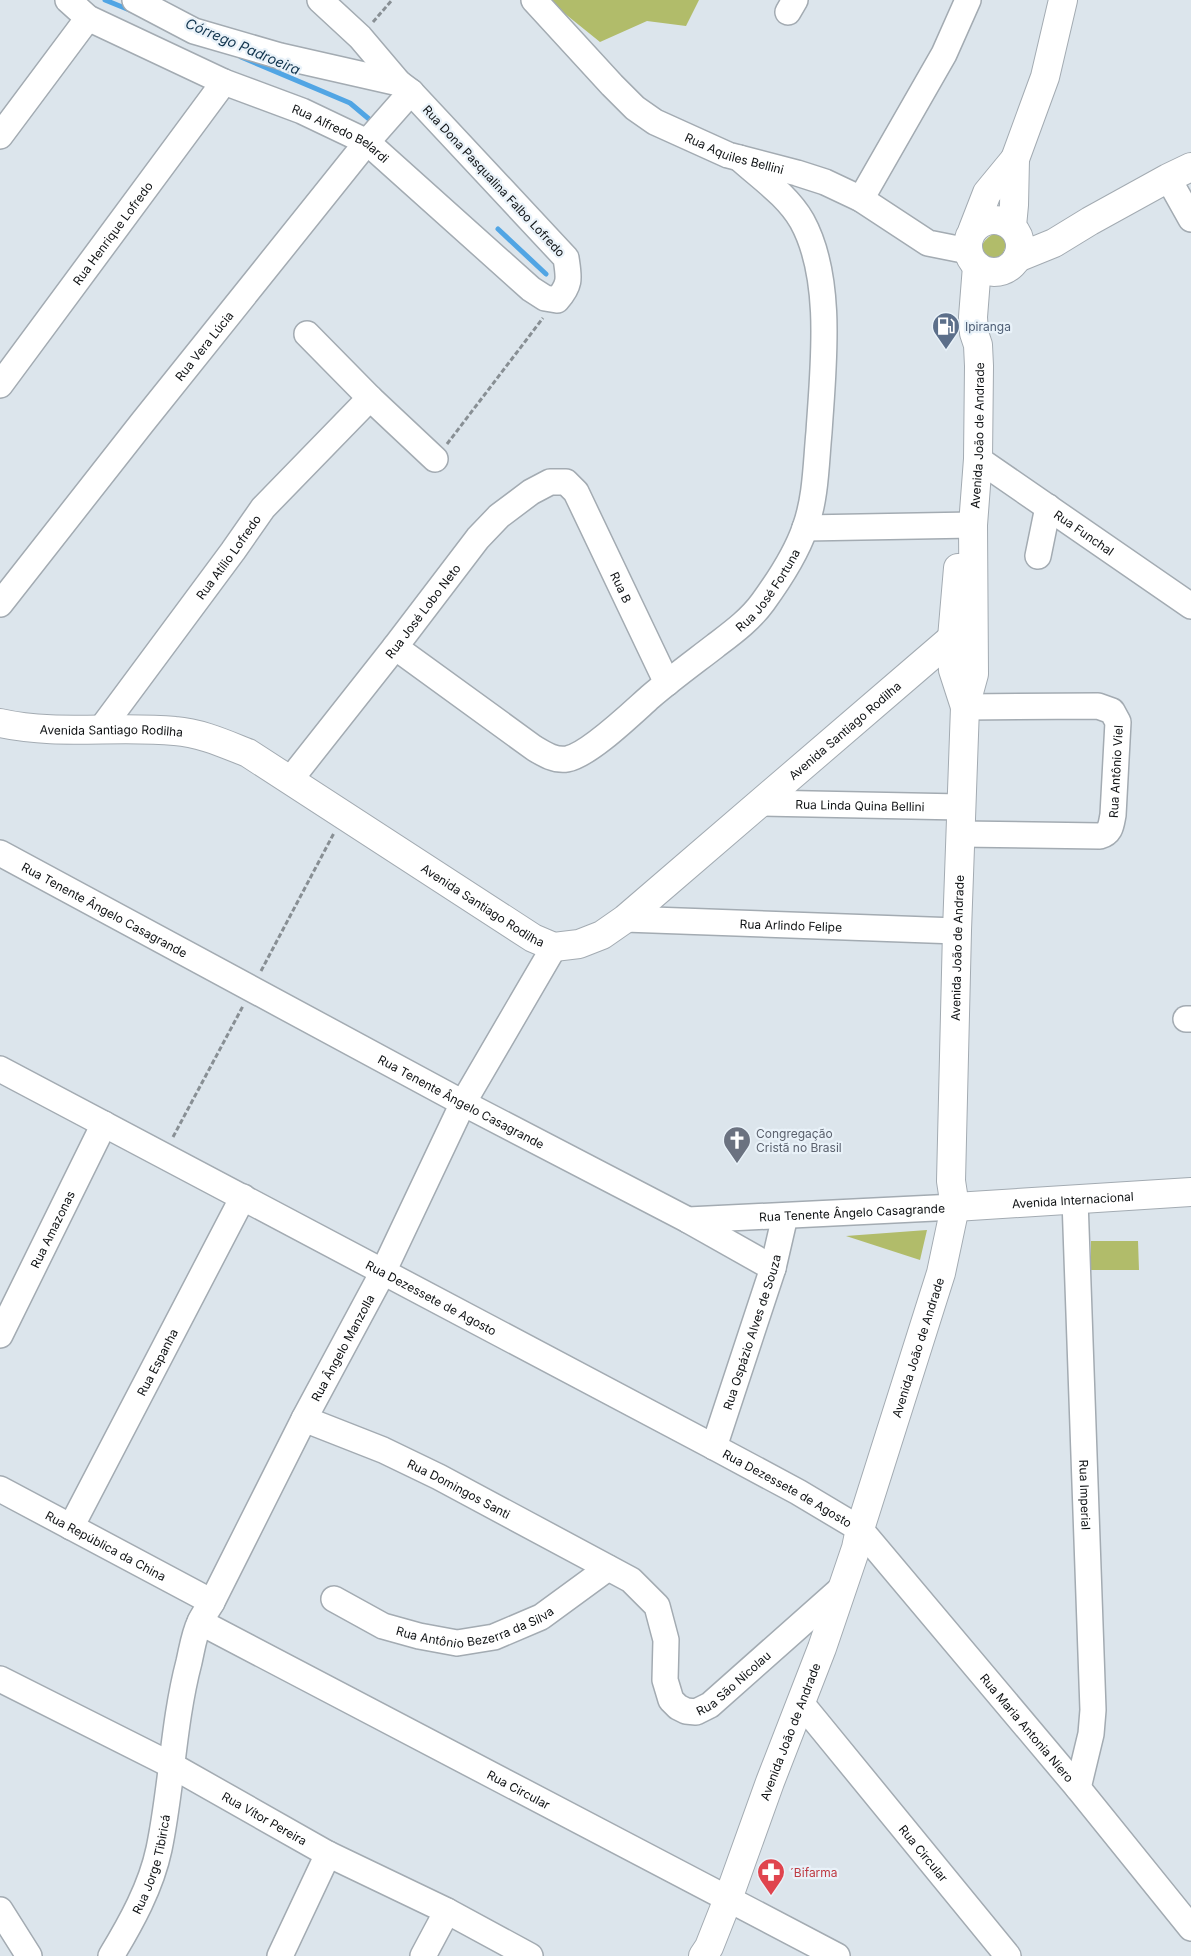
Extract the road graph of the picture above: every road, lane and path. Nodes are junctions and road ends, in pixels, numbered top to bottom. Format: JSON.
{"nodes":[{"id":1,"x":68,"y":0,"type":"edge"},
{"id":2,"x":135,"y":0,"type":"edge"},
{"id":3,"x":320,"y":0,"type":"edge"},
{"id":4,"x":392,"y":0,"type":"edge"},
{"id":5,"x":534,"y":0,"type":"edge"},
{"id":6,"x":968,"y":0,"type":"edge"},
{"id":7,"x":1063,"y":0,"type":"edge"},
{"id":8,"x":88,"y":18,"type":"junction"},
{"id":9,"x":360,"y":37,"type":"junction"},
{"id":10,"x":224,"y":82,"type":"junction"},
{"id":11,"x":405,"y":87,"type":"junction"},
{"id":12,"x":0,"y":136,"type":"edge"},
{"id":13,"x":368,"y":142,"type":"junction"},
{"id":14,"x":739,"y":158,"type":"junction"},
{"id":15,"x":1015,"y":158,"type":"junction"},
{"id":16,"x":1179,"y":173,"type":"edge"},
{"id":17,"x":861,"y":199,"type":"junction"},
{"id":18,"x":1191,"y":219,"type":"edge"},
{"id":19,"x":995,"y":248,"type":"junction"},
{"id":20,"x":557,"y":300,"type":"junction"},
{"id":21,"x":307,"y":334,"type":"dead end"},
{"id":22,"x":0,"y":385,"type":"edge"},
{"id":23,"x":370,"y":398,"type":"junction"},
{"id":24,"x":435,"y":459,"type":"joint"},
{"id":25,"x":978,"y":459,"type":"junction"},
{"id":26,"x":576,"y":492,"type":"joint"},
{"id":27,"x":1048,"y":507,"type":"junction"},
{"id":28,"x":973,"y":525,"type":"junction"},
{"id":29,"x":805,"y":528,"type":"junction"},
{"id":30,"x":1038,"y":556,"type":"dead end"},
{"id":31,"x":0,"y":604,"type":"edge"},
{"id":32,"x":1191,"y":606,"type":"edge"},
{"id":33,"x":952,"y":638,"type":"junction"},
{"id":34,"x":395,"y":647,"type":"junction"},
{"id":35,"x":922,"y":663,"type":"junction"},
{"id":36,"x":953,"y":670,"type":"junction"},
{"id":37,"x":667,"y":683,"type":"junction"},
{"id":38,"x":967,"y":699,"type":"junction"},
{"id":39,"x":0,"y":722,"type":"edge"},
{"id":40,"x":101,"y":729,"type":"junction"},
{"id":41,"x":290,"y":780,"type":"junction"},
{"id":42,"x":760,"y":803,"type":"junction"},
{"id":43,"x":961,"y":807,"type":"junction"},
{"id":44,"x":960,"y":834,"type":"junction"},
{"id":45,"x":0,"y":853,"type":"edge"},
{"id":46,"x":625,"y":919,"type":"junction"},
{"id":47,"x":956,"y":931,"type":"junction"},
{"id":48,"x":554,"y":947,"type":"junction"},
{"id":49,"x":0,"y":1069,"type":"edge"},
{"id":50,"x":463,"y":1103,"type":"junction"},
{"id":51,"x":104,"y":1124,"type":"junction"},
{"id":52,"x":1191,"y":1192,"type":"edge"},
{"id":53,"x":243,"y":1197,"type":"junction"},
{"id":54,"x":1075,"y":1200,"type":"junction"},
{"id":55,"x":954,"y":1207,"type":"junction"},
{"id":56,"x":785,"y":1216,"type":"junction"},
{"id":57,"x":688,"y":1220,"type":"junction"},
{"id":58,"x":773,"y":1268,"type":"junction"},
{"id":59,"x":383,"y":1272,"type":"junction"},
{"id":60,"x":0,"y":1335,"type":"edge"},
{"id":61,"x":304,"y":1419,"type":"junction"},
{"id":62,"x":714,"y":1447,"type":"junction"},
{"id":63,"x":0,"y":1490,"type":"edge"},
{"id":64,"x":71,"y":1527,"type":"junction"},
{"id":65,"x":860,"y":1529,"type":"junction"},
{"id":66,"x":608,"y":1568,"type":"junction"},
{"id":67,"x":843,"y":1587,"type":"junction"},
{"id":68,"x":334,"y":1600,"type":"dead end"},
{"id":69,"x":206,"y":1612,"type":"junction"},
{"id":70,"x":0,"y":1679,"type":"edge"},
{"id":71,"x":801,"y":1703,"type":"junction"},
{"id":72,"x":171,"y":1765,"type":"junction"},
{"id":73,"x":1078,"y":1788,"type":"junction"},
{"id":74,"x":328,"y":1854,"type":"junction"},
{"id":75,"x":728,"y":1899,"type":"junction"},
{"id":76,"x":0,"y":1910,"type":"edge"},
{"id":77,"x":447,"y":1911,"type":"junction"},
{"id":78,"x":1191,"y":1928,"type":"edge"},
{"id":79,"x":29,"y":1956,"type":"edge"},
{"id":80,"x":111,"y":1956,"type":"edge"},
{"id":81,"x":280,"y":1956,"type":"edge"},
{"id":82,"x":423,"y":1956,"type":"edge"},
{"id":83,"x":530,"y":1956,"type":"edge"},
{"id":84,"x":703,"y":1956,"type":"edge"},
{"id":85,"x":837,"y":1956,"type":"edge"},
{"id":86,"x":1008,"y":1956,"type":"edge"}],
"edges":[{"from":1,"to":8,"type":"street","name":"Rua Alfredo Belardi"},
{"from":2,"to":11,"type":"street"},
{"from":3,"to":9,"type":"street","name":"Rua Dona Pasqualina Falbo Lofredo"},
{"from":4,"to":9,"type":"path"},
{"from":5,"to":14,"type":"street","name":"Rua Aquiles Bellini"},
{"from":6,"to":17,"type":"street"},
{"from":7,"to":15,"type":"main road"},
{"from":8,"to":10,"type":"street","name":"Rua Alfredo Belardi"},
{"from":8,"to":12,"type":"street"},
{"from":9,"to":11,"type":"street","name":"Rua Dona Pasqualina Falbo Lofredo"},
{"from":10,"to":13,"type":"street","name":"Rua Alfredo Belardi"},
{"from":10,"to":22,"type":"street","name":"Rua Henrique Lofredo"},
{"from":11,"to":13,"type":"street","name":"Rua Vera Lúcia"},
{"from":11,"to":20,"type":"street","name":"Rua Dona Pasqualina Falbo Lofredo"},
{"from":13,"to":20,"type":"street","name":"Rua Alfredo Belardi"},
{"from":13,"to":31,"type":"street","name":"Rua Vera Lúcia"},
{"from":14,"to":17,"type":"street","name":"Rua Aquiles Bellini"},
{"from":14,"to":29,"type":"street","name":"Rua José Fortuna"},
{"from":15,"to":19,"type":"main road","name":"Avenida João de Andrade"},
{"from":15,"to":19,"type":"main road"},
{"from":16,"to":18,"type":"street"},
{"from":16,"to":19,"type":"main road"},
{"from":17,"to":19,"type":"street","name":"Rua Aquiles Bellini"},
{"from":19,"to":25,"type":"main road","name":"Avenida João de Andrade"},
{"from":20,"to":24,"type":"path"},
{"from":21,"to":23,"type":"street"},
{"from":23,"to":24,"type":"street"},
{"from":23,"to":40,"type":"street","name":"Rua Atílio Lofredo"},
{"from":25,"to":27,"type":"street","name":"Rua Funchal"},
{"from":25,"to":28,"type":"main road","name":"Avenida João de Andrade"},
{"from":26,"to":34,"type":"street","name":"Rua José Lobo Neto"},
{"from":26,"to":37,"type":"street","name":"Rua B"},
{"from":27,"to":30,"type":"street"},
{"from":27,"to":32,"type":"street","name":"Rua Funchal"},
{"from":28,"to":29,"type":"street"},
{"from":28,"to":33,"type":"main road","name":"Avenida João de Andrade"},
{"from":28,"to":38,"type":"main road","name":"Avenida João de Andrade"},
{"from":29,"to":37,"type":"street","name":"Rua José Fortuna"},
{"from":33,"to":35,"type":"main road","name":"Avenida Santiago Rodilha"},
{"from":33,"to":36,"type":"main road","name":"Avenida João de Andrade"},
{"from":34,"to":37,"type":"street","name":"Rua José Fortuna"},
{"from":34,"to":41,"type":"street","name":"Rua José Lobo Neto"},
{"from":35,"to":36,"type":"main road"},
{"from":35,"to":42,"type":"main road","name":"Avenida Santiago Rodilha"},
{"from":36,"to":38,"type":"main road","name":"Avenida João de Andrade"},
{"from":38,"to":43,"type":"main road","name":"Avenida João de Andrade"},
{"from":38,"to":44,"type":"street","name":"Rua Antônio Viel"},
{"from":39,"to":40,"type":"main road","name":"Avenida Santiago Rodilha"},
{"from":40,"to":41,"type":"main road","name":"Avenida Santiago Rodilha"},
{"from":41,"to":48,"type":"main road","name":"Avenida Santiago Rodilha"},
{"from":42,"to":43,"type":"street","name":"Rua Linda Quina Bellini"},
{"from":42,"to":46,"type":"main road","name":"Avenida Santiago Rodilha"},
{"from":43,"to":44,"type":"main road","name":"Avenida João de Andrade"},
{"from":44,"to":47,"type":"main road","name":"Avenida João de Andrade"},
{"from":45,"to":50,"type":"street","name":"Rua Tenente Ângelo Casagrande"},
{"from":46,"to":47,"type":"street","name":"Rua Arlindo Felipe"},
{"from":46,"to":48,"type":"main road","name":"Avenida Santiago Rodilha"},
{"from":47,"to":55,"type":"main road","name":"Avenida João de Andrade"},
{"from":48,"to":50,"type":"street","name":"Rua Ângelo Manzolla"},
{"from":49,"to":51,"type":"street","name":"Rua Dezessete de Agosto"},
{"from":50,"to":57,"type":"street","name":"Rua Tenente Ângelo Casagrande"},
{"from":50,"to":59,"type":"street","name":"Rua Ângelo Manzolla"},
{"from":51,"to":53,"type":"street","name":"Rua Dezessete de Agosto"},
{"from":51,"to":60,"type":"street","name":"Rua Amazonas"},
{"from":52,"to":54,"type":"main road","name":"Avenida Internacional"},
{"from":53,"to":59,"type":"street","name":"Rua Dezessete de Agosto"},
{"from":53,"to":64,"type":"street","name":"Rua Espanha"},
{"from":54,"to":55,"type":"main road","name":"Avenida Internacional"},
{"from":54,"to":73,"type":"street","name":"Rua Imperial"},
{"from":55,"to":56,"type":"street","name":"Rua Tenente Ângelo Casagrande"},
{"from":55,"to":65,"type":"main road","name":"Avenida João de Andrade"},
{"from":56,"to":57,"type":"street","name":"Rua Tenente Ângelo Casagrande"},
{"from":56,"to":58,"type":"street","name":"Rua Ospázio Alves de Souza"},
{"from":57,"to":58,"type":"street"},
{"from":58,"to":62,"type":"street","name":"Rua Ospázio Alves de Souza"},
{"from":59,"to":61,"type":"street","name":"Rua Ângelo Manzolla"},
{"from":59,"to":62,"type":"street","name":"Rua Dezessete de Agosto"},
{"from":61,"to":66,"type":"street","name":"Rua Domingos Santi"},
{"from":61,"to":69,"type":"street","name":"Rua Ângelo Manzolla"},
{"from":62,"to":65,"type":"street","name":"Rua Dezessete de Agosto"},
{"from":63,"to":64,"type":"street","name":"Rua República da China"},
{"from":64,"to":69,"type":"street","name":"Rua República da China"},
{"from":65,"to":67,"type":"main road","name":"Avenida João de Andrade"},
{"from":65,"to":73,"type":"street","name":"Rua Maria Antonia Niero"},
{"from":66,"to":67,"type":"street","name":"Rua São Nicolau"},
{"from":66,"to":68,"type":"street","name":"Rua Antônio Bezerra da Silva"},
{"from":67,"to":71,"type":"main road","name":"Avenida João de Andrade"},
{"from":69,"to":72,"type":"street","name":"Rua Ângelo Manzolla"},
{"from":69,"to":75,"type":"street","name":"Rua Circular"},
{"from":70,"to":72,"type":"street","name":"Rua Vítor Pereira"},
{"from":71,"to":75,"type":"main road","name":"Avenida João de Andrade"},
{"from":71,"to":86,"type":"street","name":"Rua Circular"},
{"from":72,"to":74,"type":"street","name":"Rua Vítor Pereira"},
{"from":72,"to":80,"type":"street","name":"Rua Jorge Tibiricá"},
{"from":73,"to":78,"type":"street","name":"Rua Maria Antonia Niero"},
{"from":74,"to":77,"type":"street","name":"Rua Vítor Pereira"},
{"from":74,"to":81,"type":"street"},
{"from":75,"to":84,"type":"main road","name":"Avenida João de Andrade"},
{"from":75,"to":85,"type":"street","name":"Rua Circular"},
{"from":76,"to":79,"type":"street"},
{"from":77,"to":82,"type":"street"},
{"from":77,"to":83,"type":"street","name":"Rua Vítor Pereira"}]}
